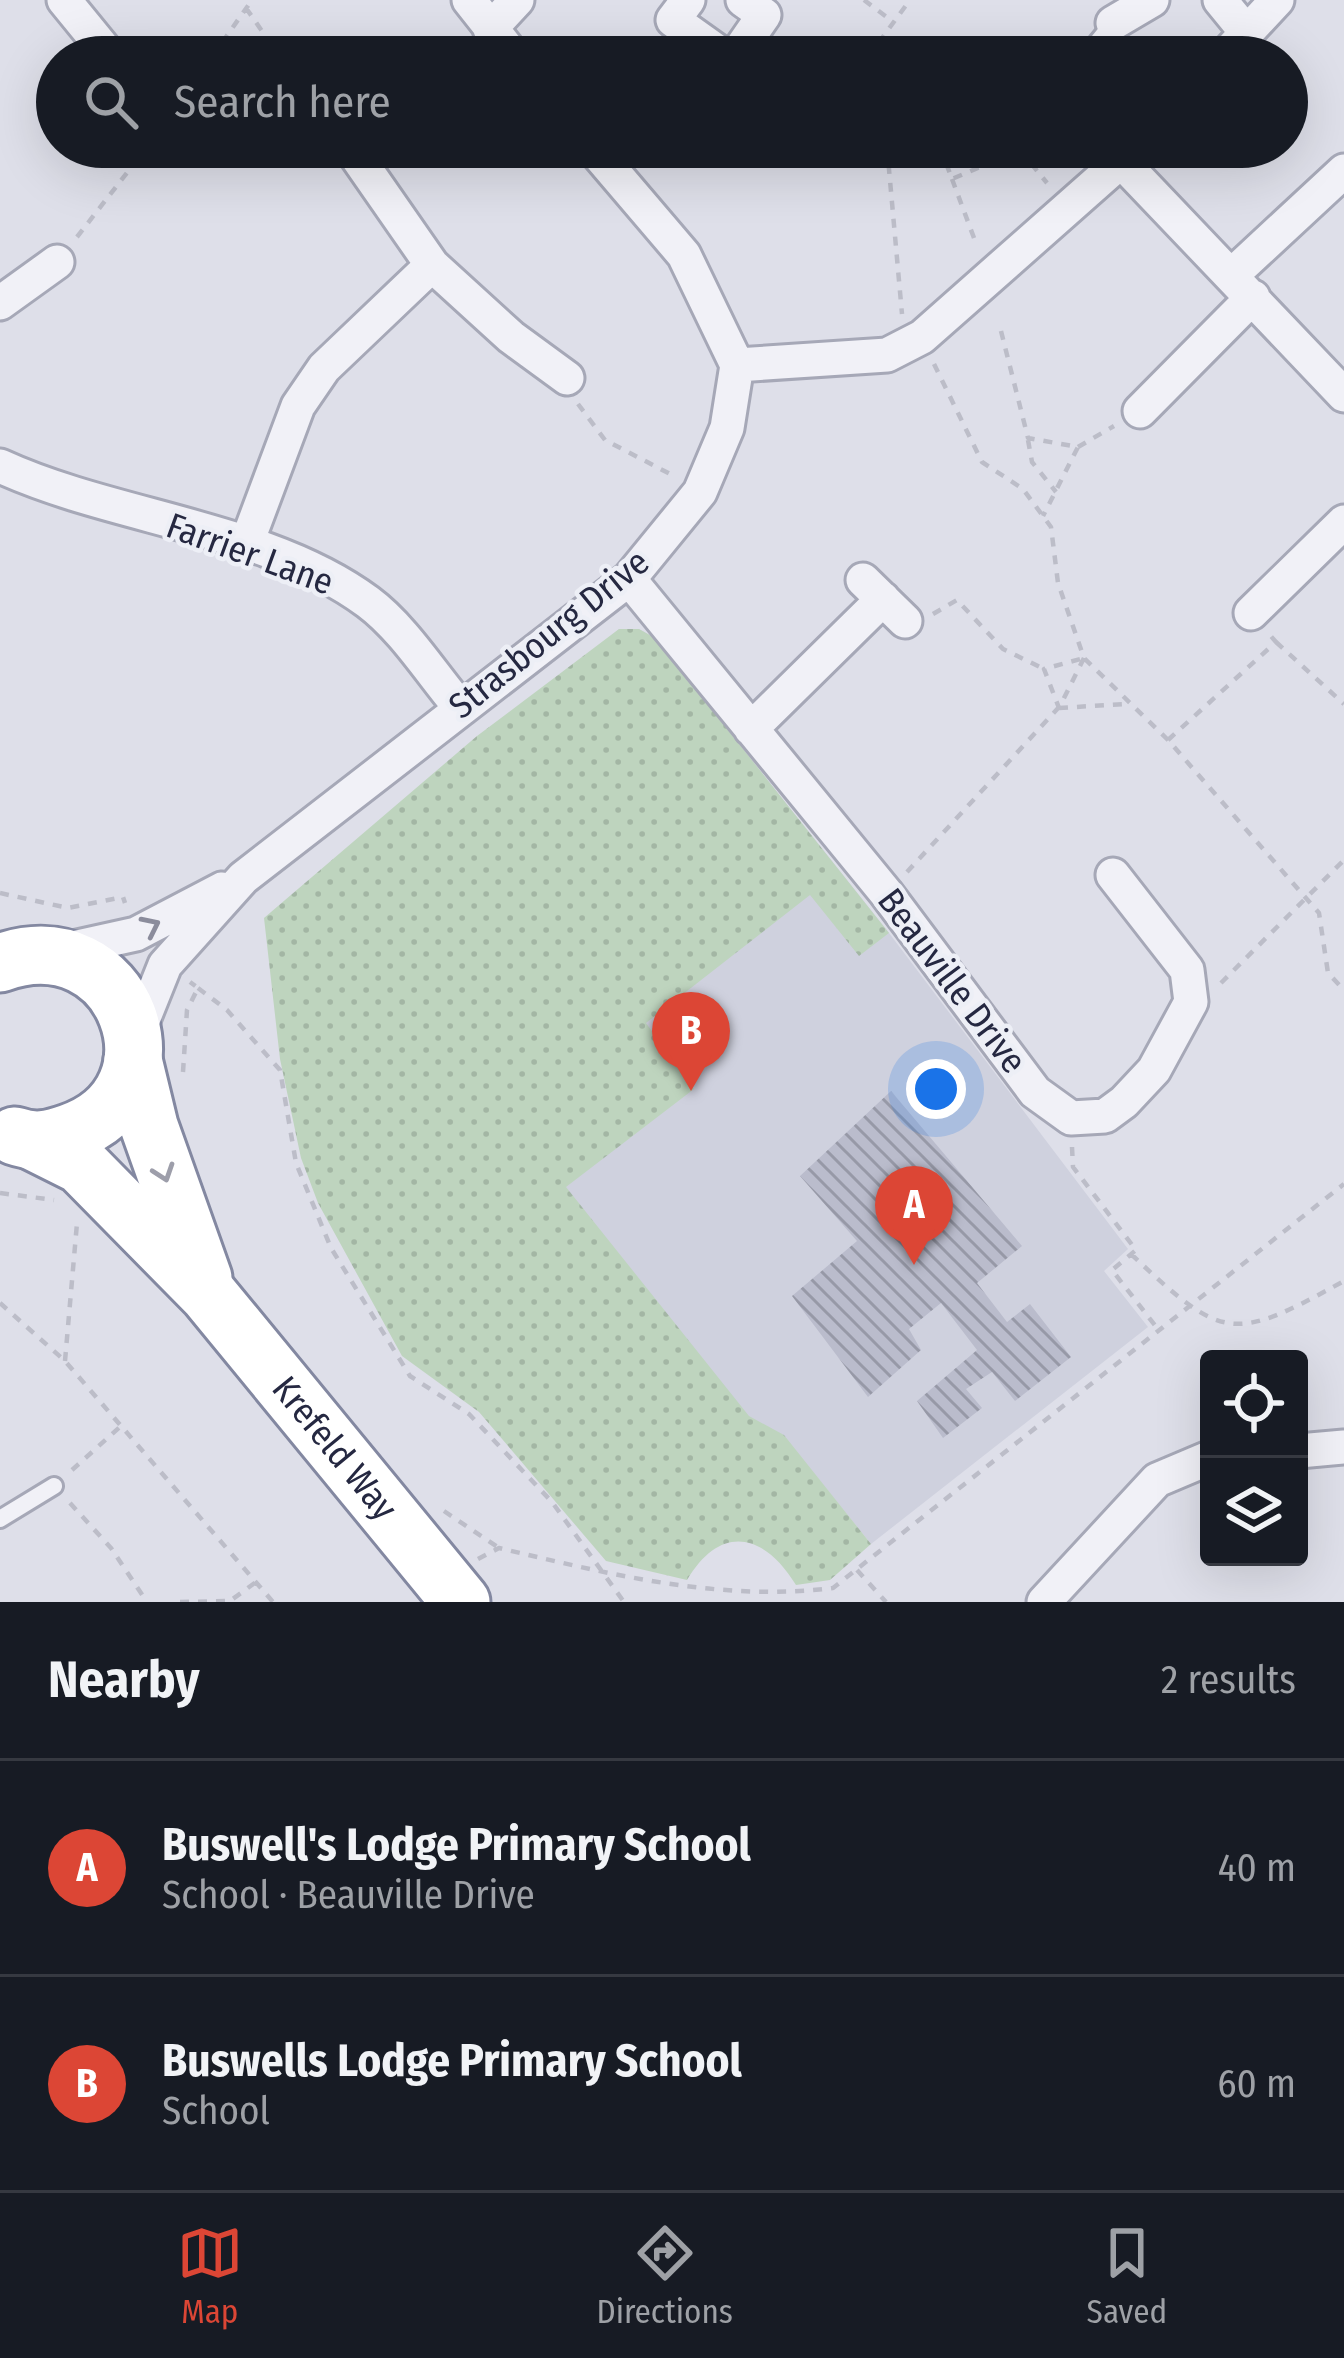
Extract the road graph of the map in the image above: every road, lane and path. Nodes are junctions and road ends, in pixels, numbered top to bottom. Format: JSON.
{"nodes":[{"id":1,"x":64,"y":0,"type":"edge"},
{"id":2,"x":252,"y":0,"type":"edge"},
{"id":3,"x":469,"y":0,"type":"edge"},
{"id":4,"x":517,"y":0,"type":"edge"},
{"id":5,"x":688,"y":0,"type":"edge"},
{"id":6,"x":743,"y":0,"type":"edge"},
{"id":7,"x":864,"y":0,"type":"edge"},
{"id":8,"x":910,"y":0,"type":"edge"},
{"id":9,"x":1152,"y":0,"type":"edge"},
{"id":10,"x":1220,"y":0,"type":"edge"},
{"id":11,"x":1277,"y":0,"type":"edge"},
{"id":12,"x":246,"y":8,"type":"junction"},
{"id":13,"x":892,"y":21,"type":"junction"},
{"id":14,"x":1113,"y":22,"type":"joint"},
{"id":15,"x":490,"y":29,"type":"junction"},
{"id":16,"x":93,"y":36,"type":"edge"},
{"id":17,"x":227,"y":36,"type":"edge"},
{"id":18,"x":265,"y":36,"type":"edge"},
{"id":19,"x":496,"y":36,"type":"edge"},
{"id":20,"x":695,"y":36,"type":"edge"},
{"id":21,"x":750,"y":36,"type":"edge"},
{"id":22,"x":882,"y":36,"type":"edge"},
{"id":23,"x":1102,"y":36,"type":"edge"},
{"id":24,"x":1233,"y":36,"type":"edge"},
{"id":25,"x":1244,"y":36,"type":"edge"},
{"id":26,"x":131,"y":168,"type":"edge"},
{"id":27,"x":364,"y":168,"type":"edge"},
{"id":28,"x":610,"y":168,"type":"edge"},
{"id":29,"x":889,"y":168,"type":"edge"},
{"id":30,"x":948,"y":168,"type":"edge"},
{"id":31,"x":978,"y":168,"type":"edge"},
{"id":32,"x":1035,"y":168,"type":"edge"},
{"id":33,"x":1116,"y":168,"type":"edge"},
{"id":34,"x":1141,"y":168,"type":"edge"},
{"id":35,"x":1344,"y":171,"type":"edge"},
{"id":36,"x":952,"y":179,"type":"junction"},
{"id":37,"x":1071,"y":210,"type":"junction"},
{"id":38,"x":981,"y":258,"type":"dead end"},
{"id":39,"x":57,"y":262,"type":"joint"},
{"id":40,"x":432,"y":266,"type":"junction"},
{"id":41,"x":1243,"y":286,"type":"junction"},
{"id":42,"x":0,"y":302,"type":"edge"},
{"id":43,"x":1001,"y":332,"type":"dead end"},
{"id":44,"x":922,"y":338,"type":"junction"},
{"id":45,"x":737,"y":365,"type":"junction"},
{"id":46,"x":567,"y":378,"type":"joint"},
{"id":47,"x":1344,"y":395,"type":"edge"},
{"id":48,"x":1140,"y":410,"type":"joint"},
{"id":49,"x":1028,"y":438,"type":"junction"},
{"id":50,"x":1078,"y":447,"type":"junction"},
{"id":51,"x":0,"y":466,"type":"edge"},
{"id":52,"x":700,"y":492,"type":"junction"},
{"id":53,"x":1055,"y":492,"type":"junction"},
{"id":54,"x":1043,"y":517,"type":"junction"},
{"id":55,"x":1344,"y":522,"type":"edge"},
{"id":56,"x":246,"y":545,"type":"junction"},
{"id":57,"x":628,"y":579,"type":"junction"},
{"id":58,"x":884,"y":600,"type":"joint"},
{"id":59,"x":1251,"y":613,"type":"joint"},
{"id":60,"x":1276,"y":642,"type":"junction"},
{"id":61,"x":1084,"y":658,"type":"junction"},
{"id":62,"x":1044,"y":669,"type":"junction"},
{"id":63,"x":1129,"y":704,"type":"junction"},
{"id":64,"x":1344,"y":704,"type":"edge"},
{"id":65,"x":459,"y":706,"type":"junction"},
{"id":66,"x":1059,"y":707,"type":"junction"},
{"id":67,"x":751,"y":729,"type":"junction"},
{"id":68,"x":1168,"y":740,"type":"junction"},
{"id":69,"x":1344,"y":860,"type":"edge"},
{"id":70,"x":1113,"y":875,"type":"dead end"},
{"id":71,"x":243,"y":878,"type":"junction"},
{"id":72,"x":886,"y":892,"type":"junction"},
{"id":73,"x":1306,"y":899,"type":"junction"},
{"id":74,"x":20,"y":950,"type":"edge"},
{"id":75,"x":198,"y":988,"type":"dead end"},
{"id":76,"x":1344,"y":990,"type":"edge"},
{"id":77,"x":1191,"y":1002,"type":"junction"},
{"id":78,"x":134,"y":1051,"type":"junction"},
{"id":79,"x":1071,"y":1118,"type":"junction"},
{"id":80,"x":18,"y":1135,"type":"edge"},
{"id":81,"x":1344,"y":1184,"type":"edge"},
{"id":82,"x":0,"y":1193,"type":"edge"},
{"id":83,"x":60,"y":1201,"type":"dead end"},
{"id":84,"x":78,"y":1209,"type":"dead end"},
{"id":85,"x":1131,"y":1254,"type":"junction"},
{"id":86,"x":1344,"y":1281,"type":"edge"},
{"id":87,"x":208,"y":1294,"type":"junction"},
{"id":88,"x":0,"y":1303,"type":"edge"},
{"id":89,"x":1190,"y":1305,"type":"junction"},
{"id":90,"x":1158,"y":1329,"type":"junction"},
{"id":91,"x":65,"y":1360,"type":"junction"},
{"id":92,"x":122,"y":1426,"type":"junction"},
{"id":93,"x":1344,"y":1447,"type":"edge"},
{"id":94,"x":1308,"y":1450,"type":"edge"},
{"id":95,"x":1200,"y":1460,"type":"edge"},
{"id":96,"x":54,"y":1486,"type":"junction"},
{"id":97,"x":0,"y":1519,"type":"edge"},
{"id":98,"x":857,"y":1570,"type":"junction"},
{"id":99,"x":605,"y":1573,"type":"junction"},
{"id":100,"x":256,"y":1582,"type":"junction"},
{"id":101,"x":462,"y":1585,"type":"edge"},
{"id":102,"x":148,"y":1602,"type":"edge"},
{"id":103,"x":180,"y":1602,"type":"edge"},
{"id":104,"x":273,"y":1602,"type":"edge"},
{"id":105,"x":624,"y":1602,"type":"edge"},
{"id":106,"x":886,"y":1602,"type":"edge"},
{"id":107,"x":1044,"y":1602,"type":"edge"}],
"edges":[{"from":1,"to":16,"type":"street"},
{"from":2,"to":12,"type":"path"},
{"from":3,"to":15,"type":"street"},
{"from":4,"to":15,"type":"street"},
{"from":5,"to":20,"type":"street"},
{"from":6,"to":21,"type":"street"},
{"from":7,"to":13,"type":"path"},
{"from":8,"to":13,"type":"path"},
{"from":9,"to":14,"type":"street"},
{"from":10,"to":24,"type":"street"},
{"from":11,"to":25,"type":"street"},
{"from":12,"to":17,"type":"path"},
{"from":12,"to":18,"type":"path"},
{"from":13,"to":22,"type":"path"},
{"from":14,"to":23,"type":"lane"},
{"from":15,"to":19,"type":"street"},
{"from":26,"to":39,"type":"path"},
{"from":27,"to":40,"type":"street"},
{"from":28,"to":45,"type":"street"},
{"from":29,"to":44,"type":"path"},
{"from":30,"to":36,"type":"path"},
{"from":31,"to":36,"type":"path"},
{"from":32,"to":37,"type":"path"},
{"from":33,"to":37,"type":"street"},
{"from":34,"to":41,"type":"street"},
{"from":35,"to":41,"type":"street"},
{"from":36,"to":38,"type":"path"},
{"from":37,"to":44,"type":"street"},
{"from":39,"to":42,"type":"street"},
{"from":40,"to":46,"type":"street"},
{"from":40,"to":56,"type":"street"},
{"from":41,"to":47,"type":"street"},
{"from":41,"to":48,"type":"street"},
{"from":43,"to":49,"type":"path"},
{"from":44,"to":45,"type":"street"},
{"from":44,"to":54,"type":"path"},
{"from":45,"to":52,"type":"street","name":"Strasbourg Drive"},
{"from":46,"to":52,"type":"path"},
{"from":48,"to":50,"type":"path"},
{"from":49,"to":50,"type":"path"},
{"from":49,"to":53,"type":"path"},
{"from":50,"to":53,"type":"path"},
{"from":51,"to":56,"type":"street","name":"Farrier Lane"},
{"from":52,"to":57,"type":"street","name":"Strasbourg Drive"},
{"from":53,"to":54,"type":"path"},
{"from":54,"to":61,"type":"path"},
{"from":55,"to":59,"type":"street"},
{"from":56,"to":65,"type":"street","name":"Farrier Lane"},
{"from":57,"to":65,"type":"street","name":"Strasbourg Drive"},
{"from":57,"to":67,"type":"street","name":"Beauville Drive"},
{"from":58,"to":62,"type":"path"},
{"from":58,"to":67,"type":"street"},
{"from":59,"to":60,"type":"path"},
{"from":60,"to":64,"type":"path"},
{"from":60,"to":68,"type":"path"},
{"from":61,"to":62,"type":"path"},
{"from":61,"to":63,"type":"path"},
{"from":61,"to":66,"type":"path"},
{"from":62,"to":66,"type":"path"},
{"from":63,"to":66,"type":"path"},
{"from":63,"to":68,"type":"path"},
{"from":65,"to":71,"type":"street","name":"Strasbourg Drive"},
{"from":66,"to":72,"type":"path"},
{"from":67,"to":72,"type":"street","name":"Beauville Drive"},
{"from":68,"to":73,"type":"path"},
{"from":69,"to":73,"type":"path"},
{"from":70,"to":77,"type":"street"},
{"from":74,"to":71,"type":"street","name":"Strasbourg Drive","one_way":true},
{"from":71,"to":78,"type":"street","name":"Strasbourg Drive"},
{"from":72,"to":79,"type":"street","name":"Beauville Drive"},
{"from":73,"to":76,"type":"path"},
{"from":73,"to":77,"type":"path"},
{"from":74,"to":78,"type":"highway","name":"Krefeld Way"},
{"from":75,"to":99,"type":"path"},
{"from":77,"to":79,"type":"street"},
{"from":78,"to":80,"type":"highway"},
{"from":78,"to":87,"type":"highway","name":"Krefeld Way","one_way":true},
{"from":79,"to":85,"type":"path"},
{"from":80,"to":87,"type":"highway","name":"Krefeld Way"},
{"from":81,"to":89,"type":"path"},
{"from":82,"to":83,"type":"path"},
{"from":84,"to":91,"type":"path"},
{"from":85,"to":89,"type":"path"},
{"from":85,"to":90,"type":"path"},
{"from":86,"to":89,"type":"path"},
{"from":87,"to":101,"type":"highway","name":"Krefeld Way"},
{"from":88,"to":91,"type":"path"},
{"from":89,"to":90,"type":"path"},
{"from":90,"to":98,"type":"path"},
{"from":91,"to":92,"type":"path"},
{"from":92,"to":96,"type":"path"},
{"from":92,"to":100,"type":"path"},
{"from":93,"to":94,"type":"street"},
{"from":95,"to":107,"type":"street"},
{"from":96,"to":97,"type":"lane"},
{"from":96,"to":102,"type":"path"},
{"from":98,"to":99,"type":"path"},
{"from":98,"to":106,"type":"path"},
{"from":99,"to":101,"type":"path"},
{"from":99,"to":105,"type":"path"},
{"from":100,"to":103,"type":"path"},
{"from":100,"to":104,"type":"path"}]}
